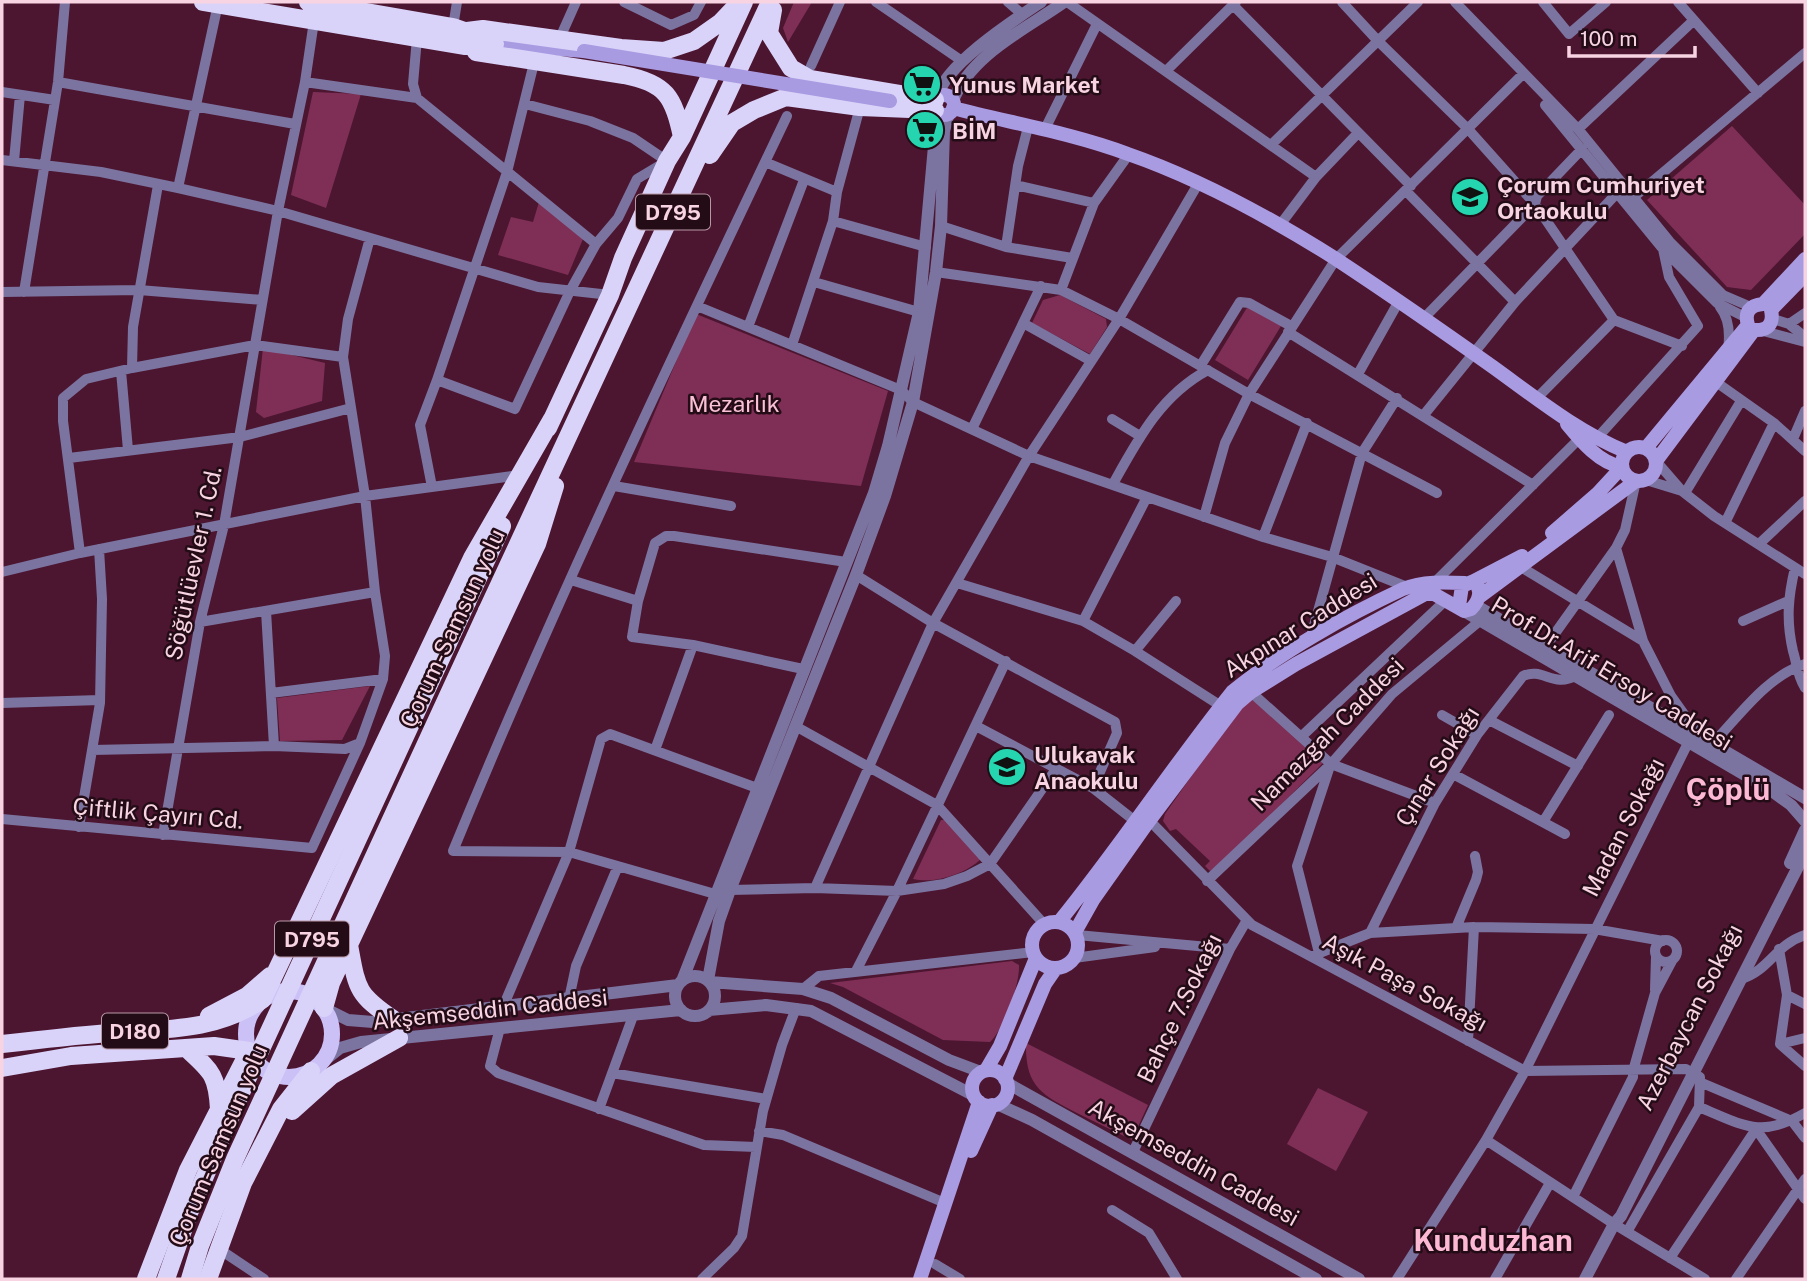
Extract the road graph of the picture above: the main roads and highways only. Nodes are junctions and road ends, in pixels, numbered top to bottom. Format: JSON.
{"nodes":[{"id":1,"x":308,"y":2,"type":"edge"},
{"id":2,"x":742,"y":2,"type":"edge"},
{"id":3,"x":772,"y":2,"type":"edge"},
{"id":4,"x":211,"y":3,"type":"edge"},
{"id":5,"x":344,"y":5,"type":"edge"},
{"id":6,"x":461,"y":35,"type":"junction"},
{"id":7,"x":495,"y":44,"type":"joint"},
{"id":8,"x":942,"y":106,"type":"junction"},
{"id":9,"x":682,"y":137,"type":"junction"},
{"id":10,"x":662,"y":236,"type":"junction"},
{"id":11,"x":1805,"y":259,"type":"edge"},
{"id":12,"x":1805,"y":275,"type":"edge"},
{"id":13,"x":1758,"y":318,"type":"junction"},
{"id":14,"x":1559,"y":415,"type":"junction"},
{"id":15,"x":552,"y":419,"type":"junction"},
{"id":16,"x":574,"y":422,"type":"junction"},
{"id":17,"x":1646,"y":448,"type":"junction"},
{"id":18,"x":1628,"y":452,"type":"junction"},
{"id":19,"x":1656,"y":461,"type":"junction"},
{"id":20,"x":1622,"y":467,"type":"junction"},
{"id":21,"x":1641,"y":481,"type":"junction"},
{"id":22,"x":1469,"y":582,"type":"junction"},
{"id":23,"x":1464,"y":604,"type":"junction"},
{"id":24,"x":1142,"y":821,"type":"junction"},
{"id":25,"x":1059,"y":922,"type":"junction"},
{"id":26,"x":1076,"y":933,"type":"junction"},
{"id":27,"x":349,"y":945,"type":"junction"},
{"id":28,"x":1034,"y":955,"type":"junction"},
{"id":29,"x":1056,"y":968,"type":"junction"},
{"id":30,"x":276,"y":972,"type":"junction"},
{"id":31,"x":263,"y":999,"type":"junction"},
{"id":32,"x":324,"y":1009,"type":"junction"},
{"id":33,"x":393,"y":1019,"type":"road end"},
{"id":34,"x":188,"y":1027,"type":"junction"},
{"id":35,"x":399,"y":1038,"type":"road end"},
{"id":36,"x":2,"y":1044,"type":"edge"},
{"id":37,"x":186,"y":1048,"type":"junction"},
{"id":38,"x":249,"y":1051,"type":"junction"},
{"id":39,"x":2,"y":1068,"type":"edge"},
{"id":40,"x":311,"y":1070,"type":"junction"},
{"id":41,"x":984,"y":1071,"type":"junction"},
{"id":42,"x":1006,"y":1081,"type":"junction"},
{"id":43,"x":985,"y":1101,"type":"junction"},
{"id":44,"x":219,"y":1109,"type":"junction"},
{"id":45,"x":266,"y":1139,"type":"junction"},
{"id":46,"x":146,"y":1279,"type":"edge"},
{"id":47,"x":166,"y":1279,"type":"edge"},
{"id":48,"x":190,"y":1279,"type":"edge"},
{"id":49,"x":208,"y":1279,"type":"edge"},
{"id":50,"x":920,"y":1279,"type":"edge"},
{"id":51,"x":930,"y":1279,"type":"edge"}],
"edges":[{"from":1,"to":5,"type":"highway"},
{"from":2,"to":6,"type":"highway"},
{"from":2,"to":9,"type":"highway","name":"Çorum-Samsun yolu","number":"D795"},
{"from":3,"to":8,"type":"highway"},
{"from":3,"to":10,"type":"highway","name":"Çorum-Samsun yolu","number":"D795"},
{"from":4,"to":6,"type":"highway"},
{"from":5,"to":6,"type":"highway"},
{"from":6,"to":7,"type":"highway"},
{"from":6,"to":9,"type":"highway"},
{"from":7,"to":8,"type":"main road","bridge":true},
{"from":8,"to":10,"type":"highway"},
{"from":8,"to":14,"type":"main road"},
{"from":9,"to":15,"type":"highway","name":"Çorum-Samsun yolu","number":"D795"},
{"from":10,"to":16,"type":"highway","name":"Çorum-Samsun yolu","number":"D795"},
{"from":11,"to":13,"type":"main road"},
{"from":12,"to":13,"type":"main road"},
{"from":13,"to":17,"type":"main road"},
{"from":13,"to":19,"type":"main road"},
{"from":14,"to":18,"type":"main road"},
{"from":14,"to":20,"type":"main road"},
{"from":15,"to":30,"type":"highway"},
{"from":15,"to":47,"type":"highway","name":"Çorum-Samsun yolu","number":"D795","bridge":true},
{"from":16,"to":27,"type":"highway"},
{"from":16,"to":48,"type":"highway","name":"Çorum-Samsun yolu","number":"D795","bridge":true},
{"from":17,"to":18,"type":"main road"},
{"from":17,"to":19,"type":"main road"},
{"from":18,"to":20,"type":"main road"},
{"from":19,"to":21,"type":"main road"},
{"from":20,"to":21,"type":"main road"},
{"from":20,"to":22,"type":"main road","name":"Akpınar Caddesi"},
{"from":21,"to":23,"type":"main road"},
{"from":22,"to":23,"type":"main road"},
{"from":22,"to":23,"type":"main road"},
{"from":22,"to":24,"type":"main road","name":"Akpınar Caddesi"},
{"from":23,"to":24,"type":"main road","name":"Akpınar Caddesi"},
{"from":24,"to":25,"type":"main road","name":"Akpınar Caddesi"},
{"from":24,"to":26,"type":"main road","name":"Akpınar Caddesi"},
{"from":25,"to":26,"type":"main road"},
{"from":25,"to":28,"type":"main road"},
{"from":26,"to":29,"type":"main road"},
{"from":27,"to":32,"type":"highway"},
{"from":27,"to":33,"type":"highway"},
{"from":28,"to":29,"type":"main road"},
{"from":28,"to":41,"type":"main road"},
{"from":29,"to":42,"type":"main road"},
{"from":30,"to":31,"type":"highway"},
{"from":30,"to":34,"type":"highway"},
{"from":31,"to":32,"type":"main road"},
{"from":31,"to":34,"type":"highway","number":"D180"},
{"from":31,"to":38,"type":"main road"},
{"from":32,"to":40,"type":"main road"},
{"from":34,"to":36,"type":"highway","number":"D180"},
{"from":35,"to":45,"type":"highway"},
{"from":37,"to":38,"type":"highway","number":"D180"},
{"from":37,"to":39,"type":"highway","number":"D180"},
{"from":37,"to":44,"type":"highway"},
{"from":38,"to":40,"type":"main road"},
{"from":38,"to":44,"type":"highway"},
{"from":40,"to":45,"type":"highway"},
{"from":41,"to":42,"type":"main road"},
{"from":41,"to":43,"type":"main road"},
{"from":42,"to":43,"type":"main road"},
{"from":43,"to":50,"type":"main road"},
{"from":43,"to":51,"type":"main road"},
{"from":44,"to":46,"type":"highway"},
{"from":45,"to":49,"type":"highway"}]}
